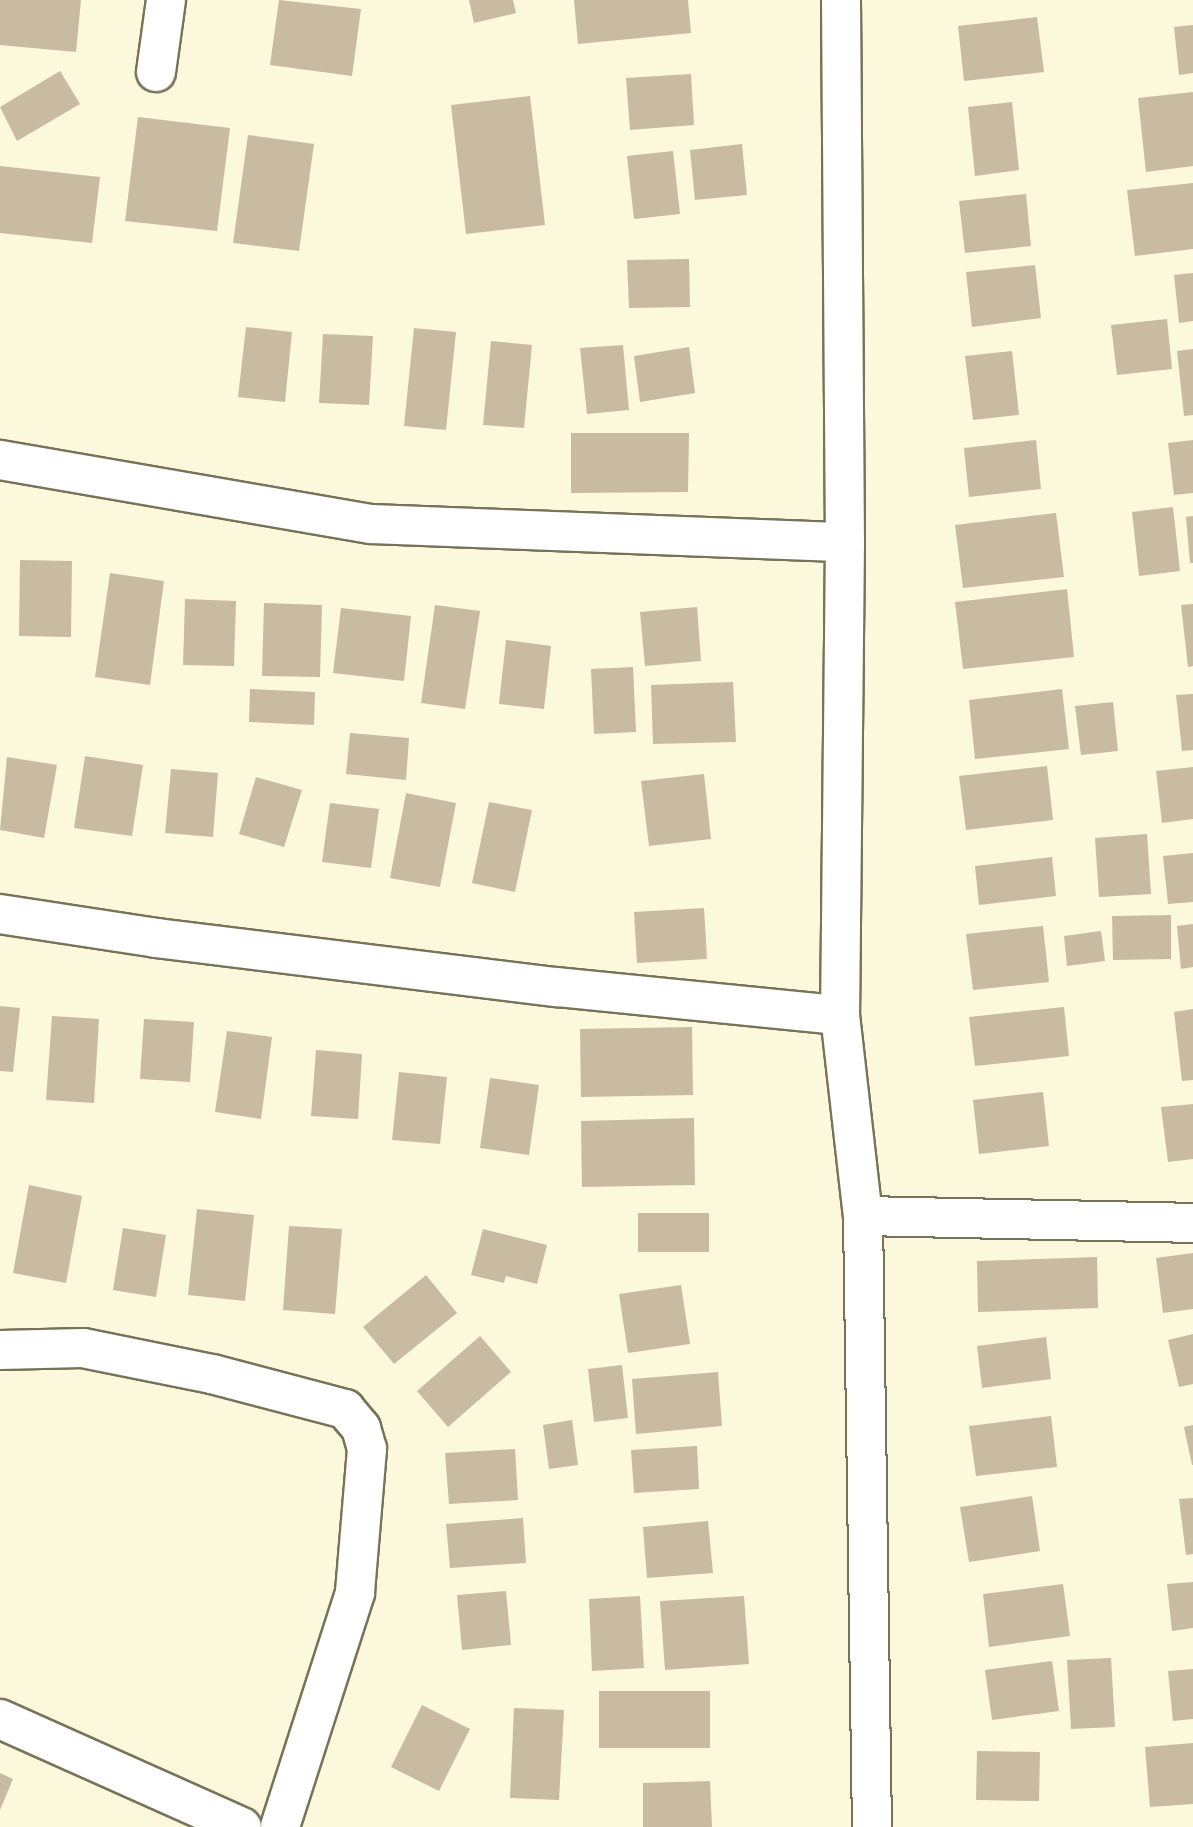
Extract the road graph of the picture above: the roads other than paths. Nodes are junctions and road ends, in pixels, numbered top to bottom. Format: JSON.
{"nodes":[{"id":1,"x":166,"y":0,"type":"edge"},
{"id":2,"x":841,"y":0,"type":"edge"},
{"id":3,"x":156,"y":72,"type":"dead end"},
{"id":4,"x":0,"y":460,"type":"edge"},
{"id":5,"x":845,"y":542,"type":"junction"},
{"id":6,"x":0,"y":914,"type":"edge"},
{"id":7,"x":840,"y":1015,"type":"junction"},
{"id":8,"x":863,"y":1216,"type":"junction"},
{"id":9,"x":1193,"y":1223,"type":"edge"},
{"id":10,"x":0,"y":1350,"type":"edge"},
{"id":11,"x":0,"y":1719,"type":"edge"},
{"id":12,"x":242,"y":1827,"type":"edge"},
{"id":13,"x":280,"y":1827,"type":"edge"},
{"id":14,"x":872,"y":1827,"type":"edge"}],
"edges":[{"from":1,"to":3,"type":"street"},
{"from":2,"to":5,"type":"street"},
{"from":4,"to":5,"type":"street"},
{"from":5,"to":7,"type":"street"},
{"from":6,"to":7,"type":"street"},
{"from":7,"to":8,"type":"street"},
{"from":8,"to":9,"type":"street"},
{"from":8,"to":14,"type":"street"},
{"from":10,"to":13,"type":"street"},
{"from":11,"to":12,"type":"street"}]}
